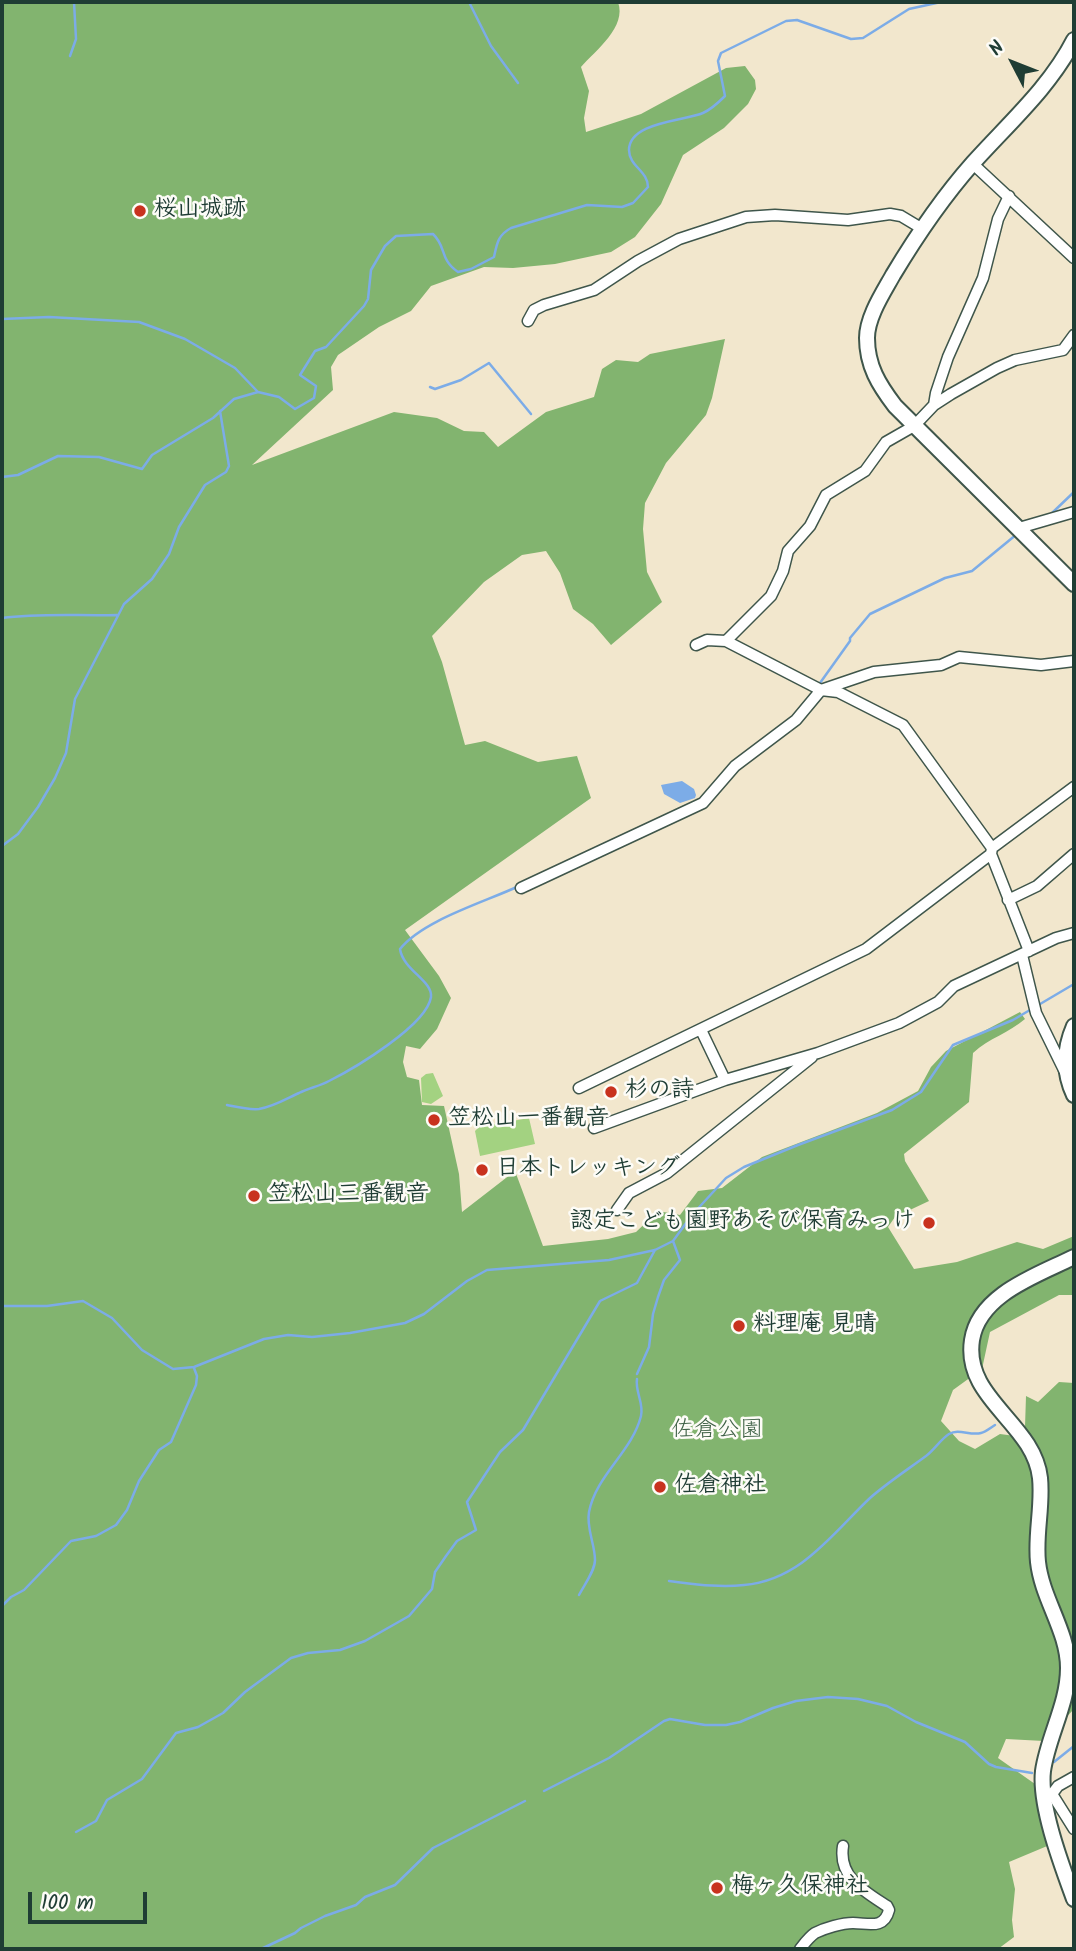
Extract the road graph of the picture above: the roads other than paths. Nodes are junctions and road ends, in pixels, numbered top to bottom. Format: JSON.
{"nodes":[{"id":1,"x":1074,"y":40,"type":"edge"},
{"id":2,"x":973,"y":163,"type":"junction"},
{"id":3,"x":1009,"y":197,"type":"junction"},
{"id":4,"x":920,"y":228,"type":"junction"},
{"id":5,"x":1074,"y":258,"type":"edge"},
{"id":6,"x":528,"y":321,"type":"dead end"},
{"id":7,"x":1074,"y":335,"type":"edge"},
{"id":8,"x":934,"y":405,"type":"junction"},
{"id":9,"x":914,"y":426,"type":"junction"},
{"id":10,"x":1074,"y":512,"type":"edge"},
{"id":11,"x":1019,"y":528,"type":"junction"},
{"id":12,"x":1074,"y":584,"type":"edge"},
{"id":13,"x":726,"y":641,"type":"junction"},
{"id":14,"x":696,"y":645,"type":"dead end"},
{"id":15,"x":1074,"y":661,"type":"edge"},
{"id":16,"x":821,"y":690,"type":"junction"},
{"id":17,"x":1074,"y":787,"type":"edge"},
{"id":18,"x":992,"y":851,"type":"junction"},
{"id":19,"x":1074,"y":854,"type":"edge"},
{"id":20,"x":521,"y":888,"type":"dead end"},
{"id":21,"x":1007,"y":900,"type":"junction"},
{"id":22,"x":1074,"y":933,"type":"edge"},
{"id":23,"x":1025,"y":953,"type":"junction"},
{"id":24,"x":1074,"y":1026,"type":"edge"},
{"id":25,"x":701,"y":1030,"type":"junction"},
{"id":26,"x":817,"y":1053,"type":"junction"},
{"id":27,"x":1067,"y":1076,"type":"junction"},
{"id":28,"x":725,"y":1080,"type":"junction"},
{"id":29,"x":579,"y":1088,"type":"dead end"},
{"id":30,"x":1074,"y":1095,"type":"edge"},
{"id":31,"x":594,"y":1128,"type":"dead end"},
{"id":32,"x":617,"y":1210,"type":"dead end"},
{"id":33,"x":1074,"y":1256,"type":"edge"},
{"id":34,"x":1074,"y":1777,"type":"edge"},
{"id":35,"x":1074,"y":1829,"type":"edge"},
{"id":36,"x":843,"y":1846,"type":"dead end"},
{"id":37,"x":1074,"y":1899,"type":"edge"},
{"id":38,"x":800,"y":1949,"type":"edge"}],
"edges":[{"from":1,"to":2,"type":"street"},
{"from":2,"to":3,"type":"street"},
{"from":2,"to":4,"type":"street"},
{"from":3,"to":5,"type":"street"},
{"from":3,"to":8,"type":"street"},
{"from":4,"to":6,"type":"street"},
{"from":4,"to":9,"type":"street"},
{"from":7,"to":8,"type":"street"},
{"from":8,"to":9,"type":"street"},
{"from":9,"to":11,"type":"street"},
{"from":9,"to":13,"type":"street"},
{"from":10,"to":11,"type":"street"},
{"from":11,"to":12,"type":"street"},
{"from":13,"to":14,"type":"street"},
{"from":13,"to":16,"type":"street"},
{"from":15,"to":16,"type":"street"},
{"from":16,"to":18,"type":"street"},
{"from":16,"to":20,"type":"street"},
{"from":17,"to":18,"type":"street"},
{"from":18,"to":21,"type":"street"},
{"from":18,"to":25,"type":"street"},
{"from":19,"to":21,"type":"street"},
{"from":21,"to":23,"type":"street"},
{"from":22,"to":23,"type":"street"},
{"from":23,"to":26,"type":"street"},
{"from":23,"to":27,"type":"street"},
{"from":24,"to":27,"type":"street"},
{"from":25,"to":28,"type":"street"},
{"from":25,"to":29,"type":"street"},
{"from":26,"to":28,"type":"street"},
{"from":26,"to":32,"type":"street"},
{"from":27,"to":30,"type":"street"},
{"from":28,"to":31,"type":"street"},
{"from":33,"to":37,"type":"street"},
{"from":34,"to":35,"type":"street"},
{"from":36,"to":38,"type":"street"}]}
